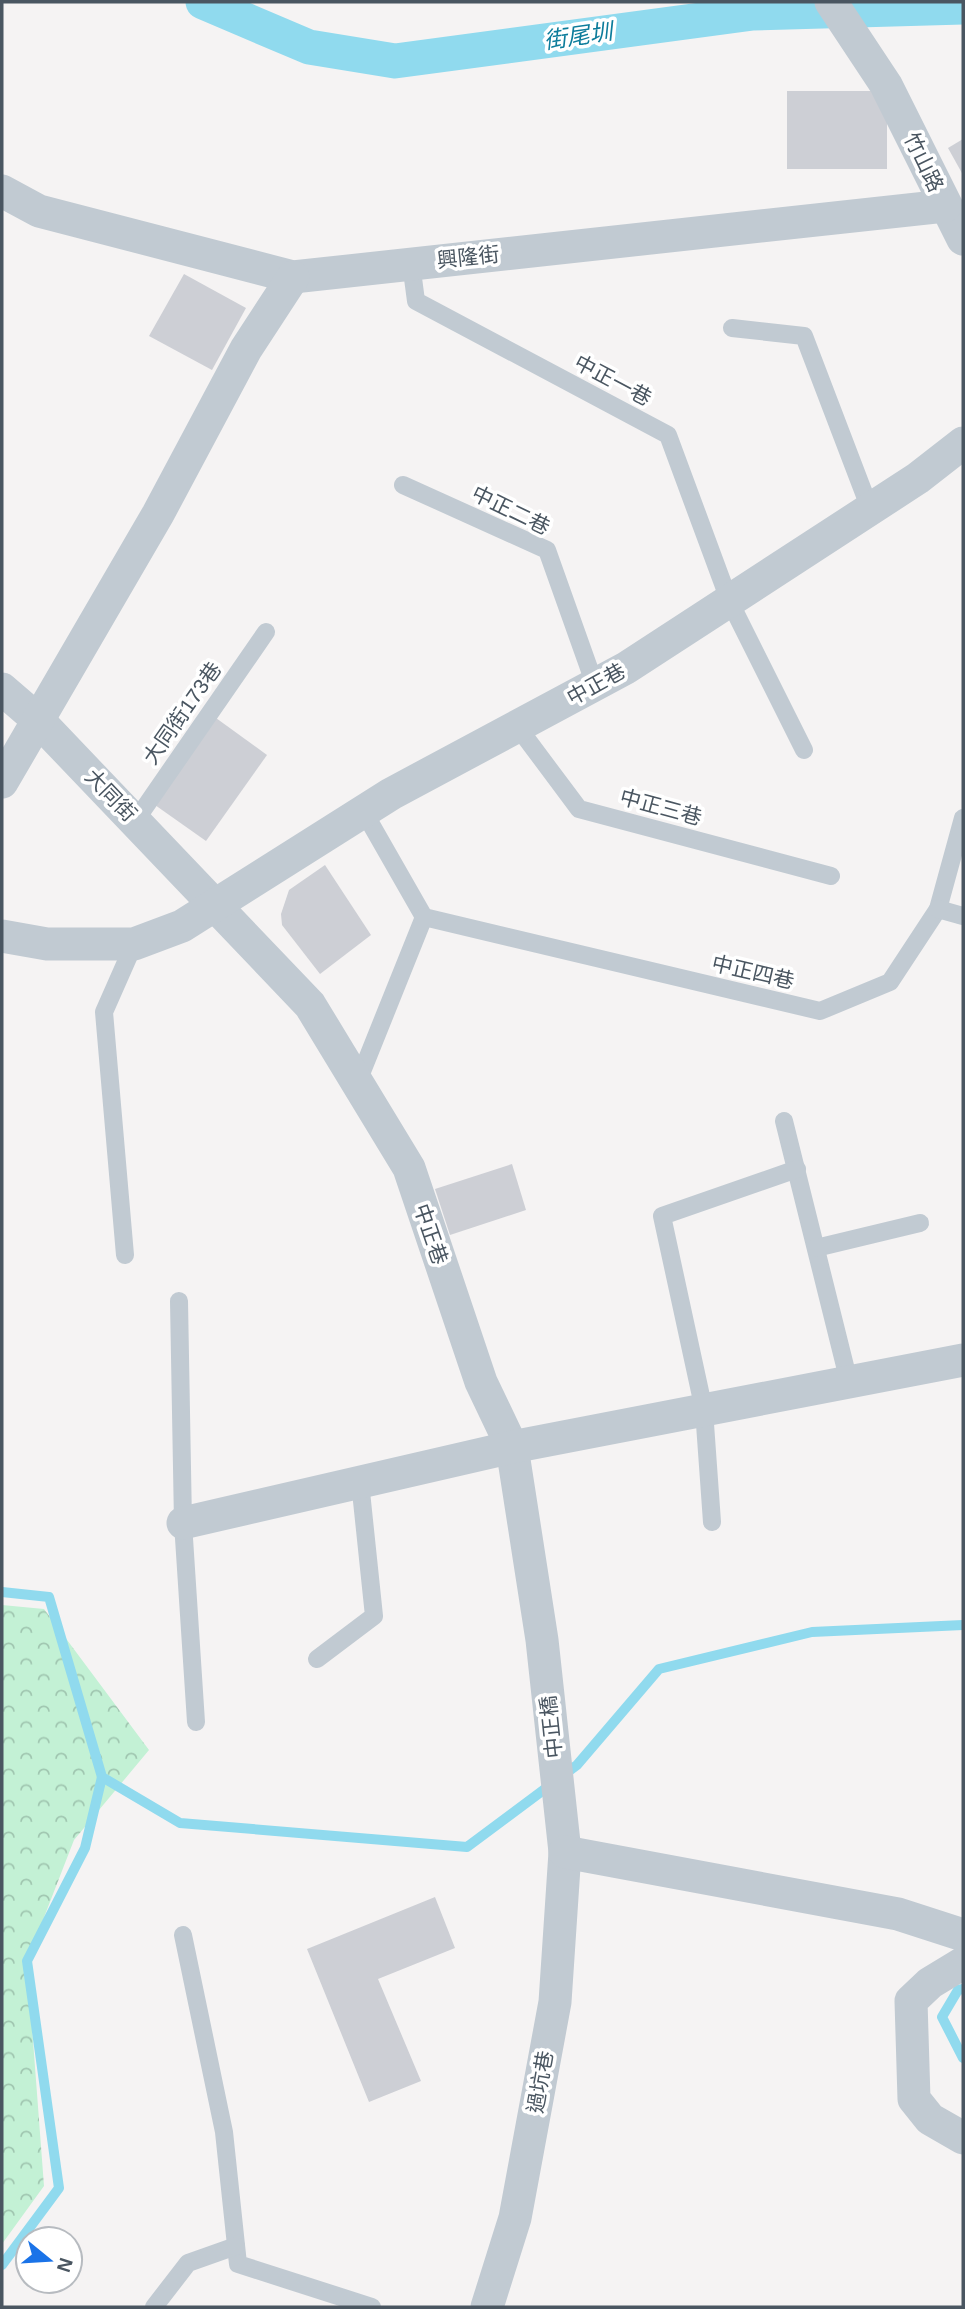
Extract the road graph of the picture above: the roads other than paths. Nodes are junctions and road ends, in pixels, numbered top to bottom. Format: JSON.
{"nodes":[{"id":1,"x":831,"y":2,"type":"edge"},
{"id":2,"x":2,"y":191,"type":"edge"},
{"id":3,"x":946,"y":206,"type":"junction"},
{"id":4,"x":963,"y":239,"type":"edge"},
{"id":5,"x":411,"y":263,"type":"junction"},
{"id":6,"x":293,"y":277,"type":"junction"},
{"id":7,"x":732,"y":328,"type":"dead end"},
{"id":8,"x":963,"y":443,"type":"edge"},
{"id":9,"x":403,"y":485,"type":"dead end"},
{"id":10,"x":870,"y":509,"type":"junction"},
{"id":11,"x":729,"y":600,"type":"junction"},
{"id":12,"x":266,"y":632,"type":"dead end"},
{"id":13,"x":596,"y":684,"type":"junction"},
{"id":14,"x":2,"y":689,"type":"edge"},
{"id":15,"x":38,"y":720,"type":"junction"},
{"id":16,"x":517,"y":726,"type":"junction"},
{"id":17,"x":804,"y":751,"type":"dead end"},
{"id":18,"x":2,"y":782,"type":"edge"},
{"id":19,"x":364,"y":812,"type":"junction"},
{"id":20,"x":963,"y":818,"type":"edge"},
{"id":21,"x":136,"y":820,"type":"junction"},
{"id":22,"x":831,"y":876,"type":"dead end"},
{"id":23,"x":218,"y":905,"type":"junction"},
{"id":24,"x":938,"y":909,"type":"junction"},
{"id":25,"x":963,"y":916,"type":"edge"},
{"id":26,"x":424,"y":917,"type":"junction"},
{"id":27,"x":2,"y":936,"type":"edge"},
{"id":28,"x":134,"y":944,"type":"junction"},
{"id":29,"x":358,"y":1084,"type":"junction"},
{"id":30,"x":784,"y":1121,"type":"dead end"},
{"id":31,"x":797,"y":1169,"type":"junction"},
{"id":32,"x":920,"y":1223,"type":"dead end"},
{"id":33,"x":816,"y":1248,"type":"junction"},
{"id":34,"x":125,"y":1255,"type":"dead end"},
{"id":35,"x":179,"y":1301,"type":"dead end"},
{"id":36,"x":963,"y":1360,"type":"edge"},
{"id":37,"x":849,"y":1382,"type":"junction"},
{"id":38,"x":704,"y":1410,"type":"junction"},
{"id":39,"x":512,"y":1447,"type":"junction"},
{"id":40,"x":360,"y":1482,"type":"junction"},
{"id":41,"x":712,"y":1522,"type":"dead end"},
{"id":42,"x":183,"y":1523,"type":"junction"},
{"id":43,"x":542,"y":1640,"type":"joint"},
{"id":44,"x":317,"y":1659,"type":"dead end"},
{"id":45,"x":196,"y":1722,"type":"dead end"},
{"id":46,"x":561,"y":1815,"type":"joint"},
{"id":47,"x":565,"y":1852,"type":"junction"},
{"id":48,"x":183,"y":1935,"type":"dead end"},
{"id":49,"x":963,"y":1935,"type":"edge"},
{"id":50,"x":963,"y":1963,"type":"edge"},
{"id":51,"x":963,"y":2138,"type":"edge"},
{"id":52,"x":236,"y":2245,"type":"junction"},
{"id":53,"x":154,"y":2307,"type":"edge"},
{"id":54,"x":372,"y":2307,"type":"edge"},
{"id":55,"x":487,"y":2307,"type":"edge"}],
"edges":[{"from":1,"to":3,"type":"street","name":"竹山路"},
{"from":2,"to":6,"type":"street","name":"興隆街"},
{"from":3,"to":4,"type":"street","name":"竹山路"},
{"from":3,"to":5,"type":"street","name":"興隆街"},
{"from":5,"to":6,"type":"street","name":"興隆街"},
{"from":5,"to":11,"type":"lane","name":"中正一巷"},
{"from":6,"to":15,"type":"street"},
{"from":7,"to":10,"type":"lane"},
{"from":8,"to":10,"type":"street","name":"中正巷"},
{"from":9,"to":13,"type":"lane","name":"中正二巷"},
{"from":10,"to":11,"type":"street","name":"中正巷"},
{"from":11,"to":13,"type":"street","name":"中正巷"},
{"from":11,"to":17,"type":"lane"},
{"from":12,"to":21,"type":"lane","name":"大同街173巷"},
{"from":13,"to":16,"type":"street","name":"中正巷"},
{"from":14,"to":15,"type":"street","name":"大同街"},
{"from":15,"to":18,"type":"street"},
{"from":15,"to":21,"type":"street","name":"大同街"},
{"from":16,"to":19,"type":"street","name":"中正巷"},
{"from":16,"to":22,"type":"lane","name":"中正三巷"},
{"from":19,"to":23,"type":"street","name":"中正巷"},
{"from":19,"to":26,"type":"lane"},
{"from":20,"to":24,"type":"lane","name":"中正四巷"},
{"from":21,"to":23,"type":"street","name":"大同街"},
{"from":23,"to":28,"type":"street","name":"中正巷"},
{"from":23,"to":29,"type":"street","name":"中正巷"},
{"from":24,"to":25,"type":"lane"},
{"from":24,"to":26,"type":"lane","name":"中正四巷"},
{"from":26,"to":29,"type":"lane"},
{"from":27,"to":28,"type":"street","name":"中正巷"},
{"from":28,"to":34,"type":"lane"},
{"from":29,"to":39,"type":"street","name":"中正巷"},
{"from":30,"to":31,"type":"lane"},
{"from":31,"to":33,"type":"lane"},
{"from":31,"to":38,"type":"lane"},
{"from":32,"to":33,"type":"lane"},
{"from":33,"to":37,"type":"lane"},
{"from":35,"to":42,"type":"lane"},
{"from":36,"to":37,"type":"street"},
{"from":37,"to":38,"type":"street"},
{"from":38,"to":39,"type":"street"},
{"from":38,"to":41,"type":"lane"},
{"from":39,"to":40,"type":"street"},
{"from":39,"to":43,"type":"street","name":"中正巷"},
{"from":40,"to":42,"type":"street"},
{"from":40,"to":44,"type":"lane"},
{"from":42,"to":45,"type":"lane"},
{"from":43,"to":46,"type":"street","name":"中正橋"},
{"from":46,"to":47,"type":"street","name":"過坑巷"},
{"from":47,"to":49,"type":"street"},
{"from":47,"to":55,"type":"street","name":"過坑巷"},
{"from":48,"to":52,"type":"lane"},
{"from":50,"to":51,"type":"street"},
{"from":52,"to":53,"type":"lane"},
{"from":52,"to":54,"type":"lane"}]}
